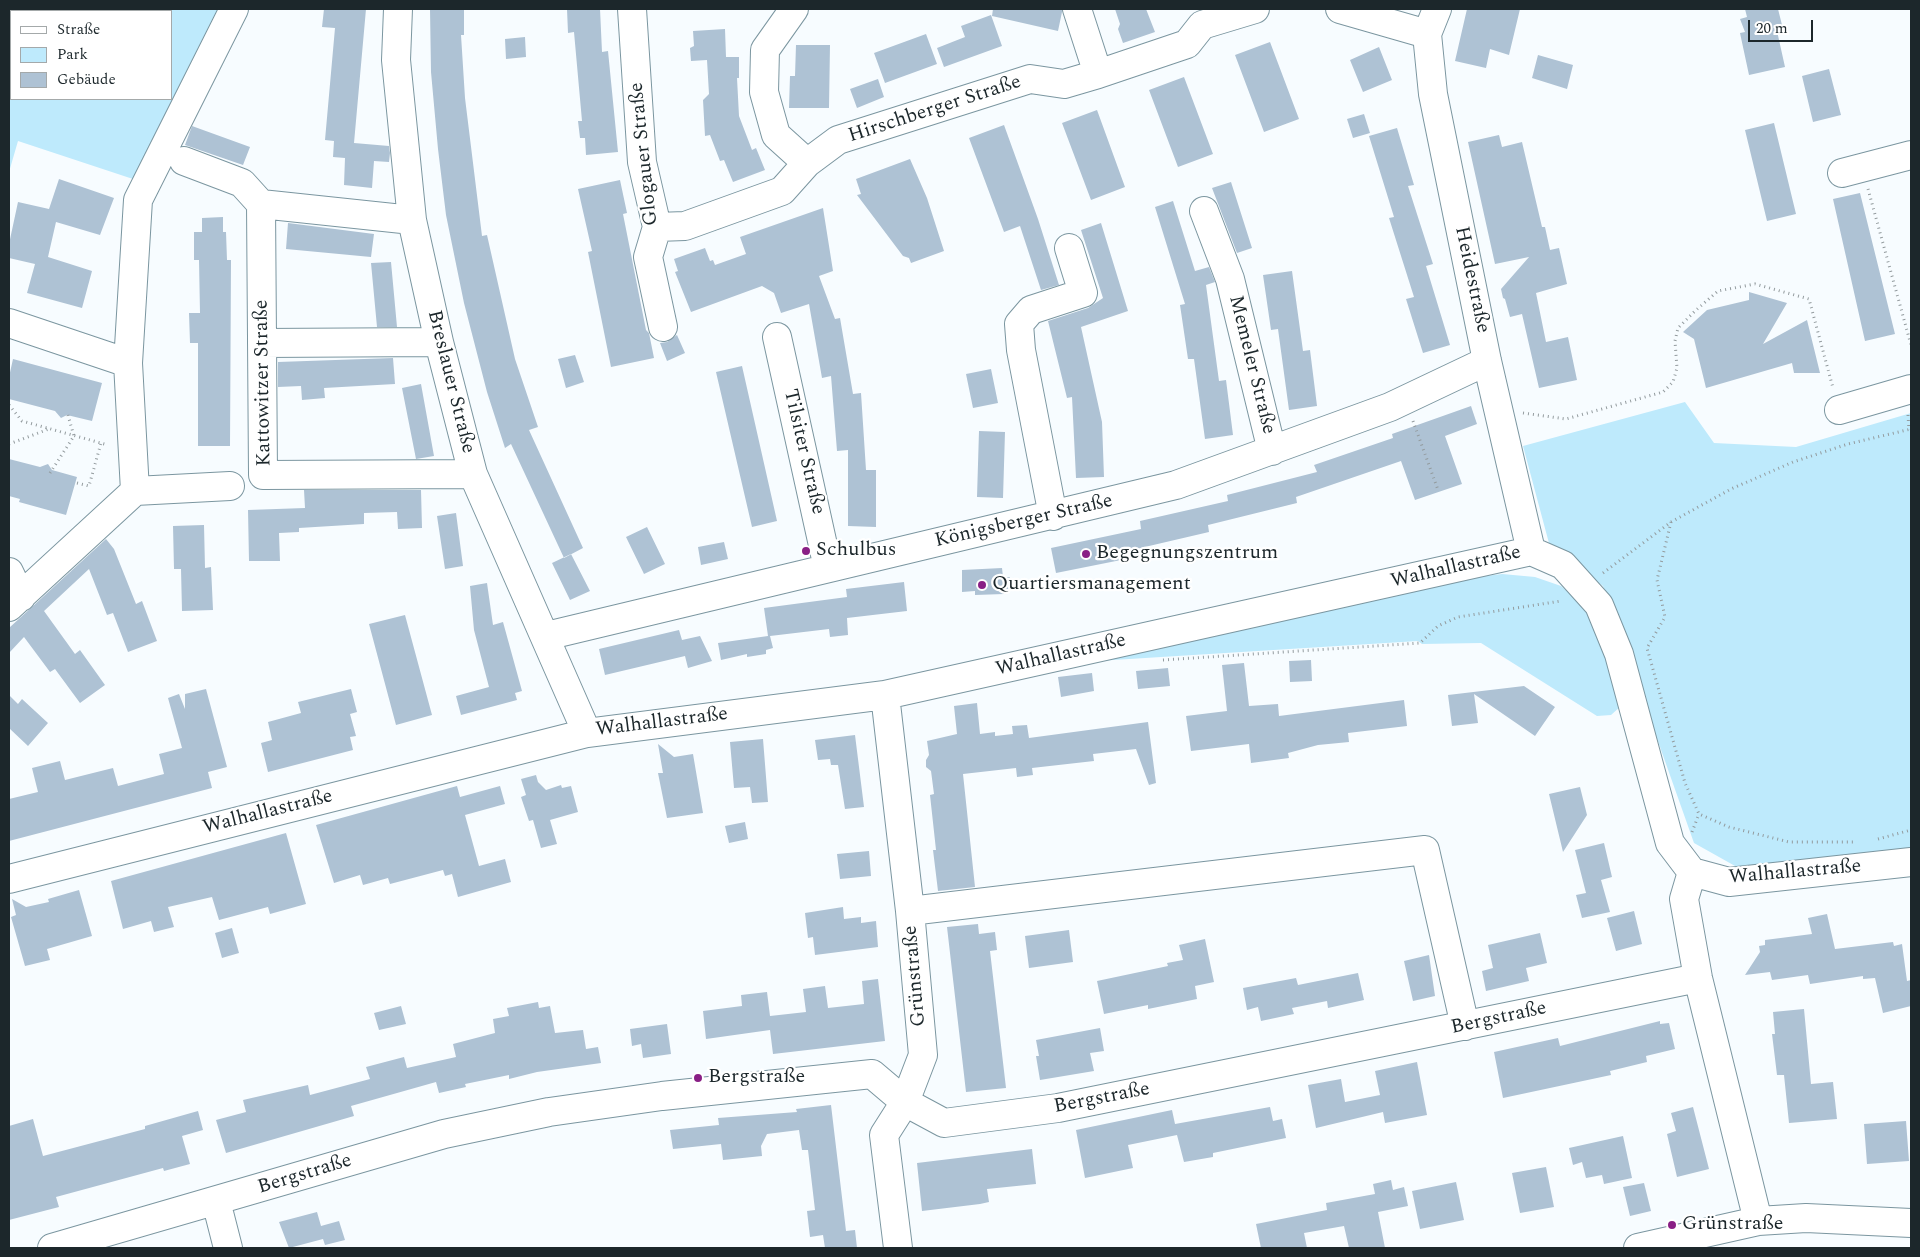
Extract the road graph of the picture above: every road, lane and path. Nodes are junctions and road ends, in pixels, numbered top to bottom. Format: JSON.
{"nodes":[{"id":1,"x":234,"y":9,"type":"edge"},
{"id":2,"x":398,"y":9,"type":"edge"},
{"id":3,"x":632,"y":9,"type":"edge"},
{"id":4,"x":794,"y":9,"type":"edge"},
{"id":5,"x":1077,"y":9,"type":"edge"},
{"id":6,"x":1255,"y":9,"type":"edge"},
{"id":7,"x":1340,"y":9,"type":"edge"},
{"id":8,"x":1437,"y":9,"type":"edge"},
{"id":9,"x":1200,"y":17,"type":"edge"},
{"id":10,"x":1427,"y":34,"type":"junction"},
{"id":11,"x":1098,"y":74,"type":"junction"},
{"id":12,"x":1911,"y":155,"type":"edge"},
{"id":13,"x":184,"y":161,"type":"dead end"},
{"id":14,"x":807,"y":163,"type":"junction"},
{"id":15,"x":1852,"y":171,"type":"joint"},
{"id":16,"x":261,"y":204,"type":"junction"},
{"id":17,"x":1204,"y":211,"type":"dead end"},
{"id":18,"x":412,"y":220,"type":"junction"},
{"id":19,"x":657,"y":227,"type":"junction"},
{"id":20,"x":1069,"y":248,"type":"dead end"},
{"id":21,"x":9,"y":323,"type":"edge"},
{"id":22,"x":663,"y":327,"type":"dead end"},
{"id":23,"x":777,"y":337,"type":"dead end"},
{"id":24,"x":440,"y":342,"type":"junction"},
{"id":25,"x":262,"y":343,"type":"junction"},
{"id":26,"x":1911,"y":345,"type":"edge"},
{"id":27,"x":1487,"y":361,"type":"junction"},
{"id":28,"x":128,"y":363,"type":"junction"},
{"id":29,"x":1911,"y":389,"type":"edge"},
{"id":30,"x":1402,"y":401,"type":"junction"},
{"id":31,"x":9,"y":405,"type":"edge"},
{"id":32,"x":1839,"y":410,"type":"joint"},
{"id":33,"x":67,"y":412,"type":"dead end"},
{"id":34,"x":1500,"y":417,"type":"junction"},
{"id":35,"x":50,"y":429,"type":"junction"},
{"id":36,"x":1911,"y":429,"type":"edge"},
{"id":37,"x":74,"y":436,"type":"junction"},
{"id":38,"x":101,"y":443,"type":"junction"},
{"id":39,"x":9,"y":444,"type":"edge"},
{"id":40,"x":1272,"y":451,"type":"junction"},
{"id":41,"x":132,"y":453,"type":"junction"},
{"id":42,"x":50,"y":473,"type":"dead end"},
{"id":43,"x":473,"y":474,"type":"junction"},
{"id":44,"x":78,"y":483,"type":"dead end"},
{"id":45,"x":230,"y":486,"type":"dead end"},
{"id":46,"x":1438,"y":490,"type":"dead end"},
{"id":47,"x":135,"y":491,"type":"junction"},
{"id":48,"x":1052,"y":516,"type":"junction"},
{"id":49,"x":1671,"y":522,"type":"junction"},
{"id":50,"x":1531,"y":551,"type":"junction"},
{"id":51,"x":828,"y":568,"type":"junction"},
{"id":52,"x":9,"y":572,"type":"edge"},
{"id":53,"x":1586,"y":591,"type":"junction"},
{"id":54,"x":15,"y":602,"type":"edge"},
{"id":55,"x":546,"y":636,"type":"junction"},
{"id":56,"x":1154,"y":660,"type":"dead end"},
{"id":57,"x":886,"y":695,"type":"junction"},
{"id":58,"x":588,"y":733,"type":"junction"},
{"id":59,"x":1911,"y":830,"type":"edge"},
{"id":60,"x":1861,"y":842,"type":"dead end"},
{"id":61,"x":1870,"y":842,"type":"dead end"},
{"id":62,"x":1911,"y":862,"type":"edge"},
{"id":63,"x":1692,"y":872,"type":"junction"},
{"id":64,"x":9,"y":879,"type":"edge"},
{"id":65,"x":910,"y":911,"type":"junction"},
{"id":66,"x":1698,"y":978,"type":"junction"},
{"id":67,"x":1465,"y":1026,"type":"junction"},
{"id":68,"x":905,"y":1102,"type":"junction"},
{"id":69,"x":216,"y":1201,"type":"junction"},
{"id":70,"x":1758,"y":1221,"type":"junction"},
{"id":71,"x":1911,"y":1223,"type":"edge"},
{"id":72,"x":52,"y":1248,"type":"edge"},
{"id":73,"x":228,"y":1248,"type":"edge"},
{"id":74,"x":898,"y":1248,"type":"edge"},
{"id":75,"x":1638,"y":1248,"type":"edge"}],
"edges":[{"from":1,"to":28,"type":"street"},
{"from":2,"to":18,"type":"street","name":"Breslauer Straße"},
{"from":3,"to":19,"type":"street","name":"Glogauer Straße"},
{"from":4,"to":14,"type":"street"},
{"from":5,"to":11,"type":"street"},
{"from":6,"to":9,"type":"street","name":"Hirschberger Straße"},
{"from":7,"to":10,"type":"street"},
{"from":8,"to":10,"type":"street","name":"Heidestraße"},
{"from":9,"to":11,"type":"street","name":"Hirschberger Straße"},
{"from":10,"to":27,"type":"street","name":"Heidestraße"},
{"from":11,"to":14,"type":"street","name":"Hirschberger Straße"},
{"from":12,"to":15,"type":"street"},
{"from":13,"to":16,"type":"street"},
{"from":14,"to":19,"type":"street","name":"Hirschberger Straße"},
{"from":15,"to":26,"type":"path"},
{"from":16,"to":18,"type":"street"},
{"from":16,"to":25,"type":"street","name":"Kattowitzer Straße"},
{"from":17,"to":40,"type":"street","name":"Memeler Straße"},
{"from":18,"to":24,"type":"street","name":"Breslauer Straße"},
{"from":19,"to":22,"type":"street","name":"Glogauer Straße"},
{"from":20,"to":48,"type":"street"},
{"from":21,"to":28,"type":"street"},
{"from":23,"to":51,"type":"street","name":"Tilsiter Straße"},
{"from":24,"to":25,"type":"street"},
{"from":24,"to":43,"type":"street","name":"Breslauer Straße"},
{"from":25,"to":43,"type":"street","name":"Kattowitzer Straße"},
{"from":27,"to":30,"type":"street","name":"Königsberger Straße"},
{"from":27,"to":34,"type":"street","name":"Heidestraße"},
{"from":28,"to":41,"type":"street"},
{"from":29,"to":32,"type":"street"},
{"from":30,"to":40,"type":"street","name":"Königsberger Straße"},
{"from":30,"to":46,"type":"path"},
{"from":31,"to":35,"type":"path"},
{"from":32,"to":34,"type":"path"},
{"from":33,"to":37,"type":"path"},
{"from":34,"to":50,"type":"street","name":"Heidestraße"},
{"from":35,"to":37,"type":"path"},
{"from":35,"to":39,"type":"path"},
{"from":36,"to":49,"type":"path"},
{"from":37,"to":38,"type":"path"},
{"from":37,"to":42,"type":"path"},
{"from":38,"to":41,"type":"path"},
{"from":38,"to":44,"type":"path"},
{"from":40,"to":48,"type":"street","name":"Königsberger Straße"},
{"from":41,"to":47,"type":"street"},
{"from":43,"to":55,"type":"street","name":"Breslauer Straße"},
{"from":45,"to":47,"type":"street"},
{"from":47,"to":54,"type":"street"},
{"from":48,"to":51,"type":"street","name":"Königsberger Straße"},
{"from":49,"to":53,"type":"path"},
{"from":49,"to":60,"type":"path"},
{"from":50,"to":53,"type":"street","name":"Walhallastraße"},
{"from":50,"to":57,"type":"street","name":"Walhallastraße"},
{"from":51,"to":55,"type":"street","name":"Königsberger Straße"},
{"from":52,"to":54,"type":"street"},
{"from":53,"to":56,"type":"path"},
{"from":53,"to":63,"type":"street","name":"Walhallastraße"},
{"from":55,"to":58,"type":"street","name":"Breslauer Straße"},
{"from":57,"to":58,"type":"street","name":"Walhallastraße"},
{"from":57,"to":65,"type":"street","name":"Grünstraße"},
{"from":58,"to":64,"type":"street","name":"Walhallastraße"},
{"from":59,"to":61,"type":"path"},
{"from":62,"to":63,"type":"street","name":"Walhallastraße"},
{"from":63,"to":66,"type":"street"},
{"from":65,"to":67,"type":"street"},
{"from":65,"to":68,"type":"street","name":"Grünstraße"},
{"from":66,"to":67,"type":"street","name":"Bergstraße"},
{"from":66,"to":70,"type":"street"},
{"from":67,"to":68,"type":"street","name":"Bergstraße"},
{"from":68,"to":69,"type":"street","name":"Bergstraße"},
{"from":68,"to":74,"type":"street","name":"Grünstraße"},
{"from":69,"to":72,"type":"street","name":"Bergstraße"},
{"from":69,"to":73,"type":"street"},
{"from":70,"to":71,"type":"street"},
{"from":70,"to":75,"type":"street"}]}
